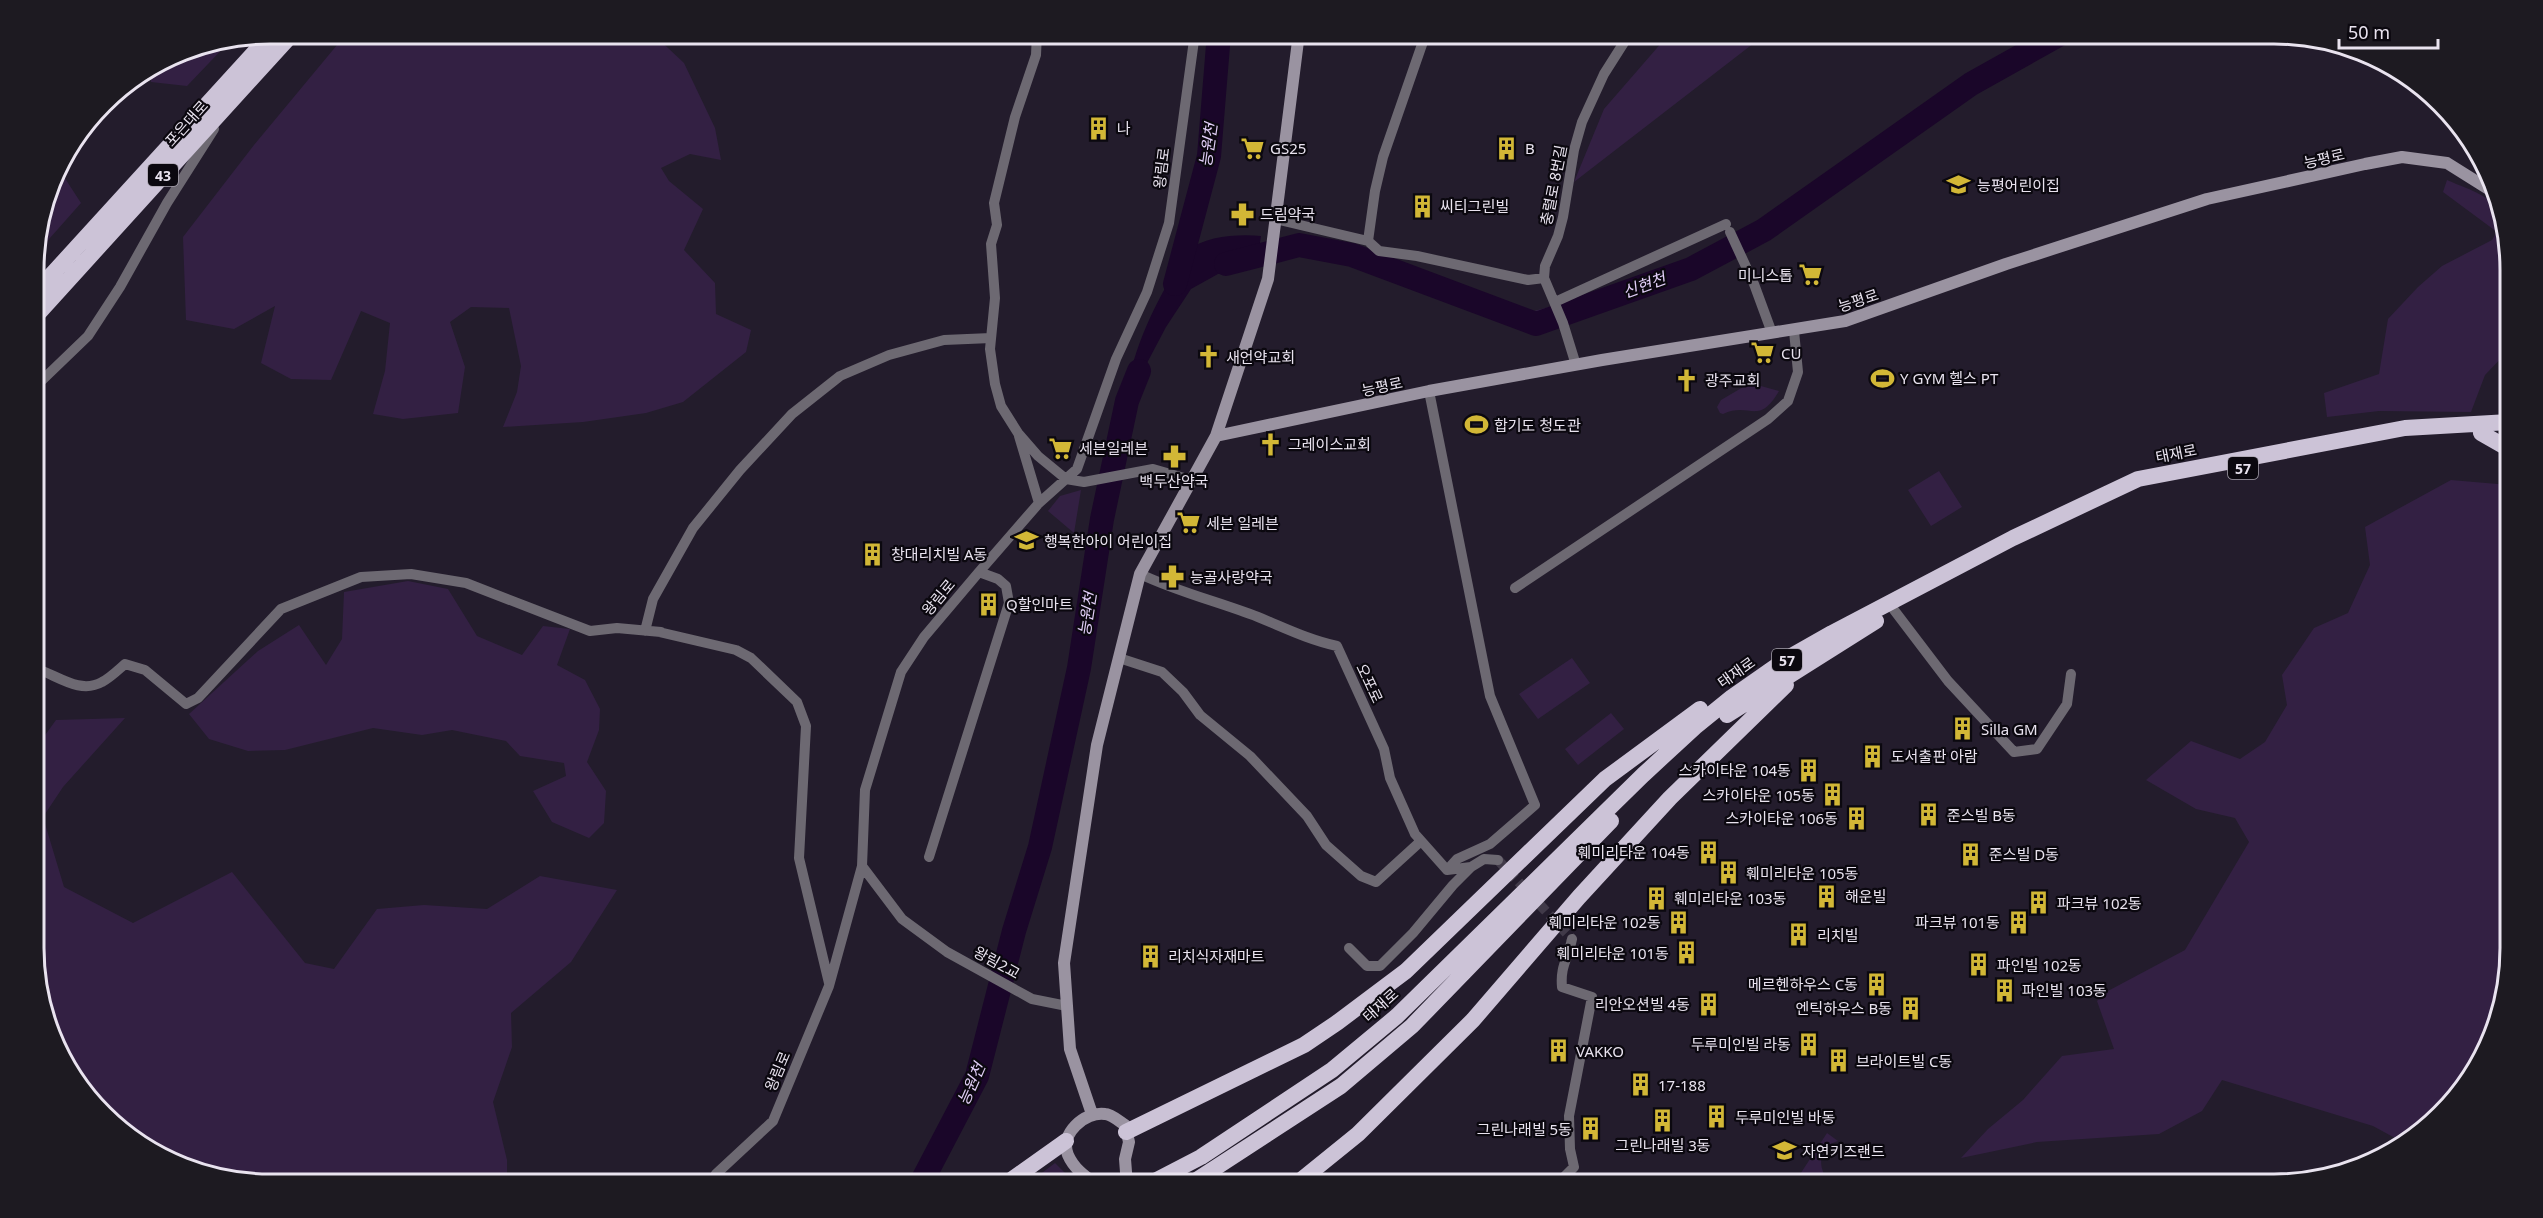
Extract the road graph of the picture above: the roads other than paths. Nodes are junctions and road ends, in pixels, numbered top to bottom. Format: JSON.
{"nodes":[{"id":1,"x":262,"y":44,"type":"edge"},
{"id":2,"x":283,"y":44,"type":"edge"},
{"id":3,"x":1036,"y":44,"type":"edge"},
{"id":4,"x":1193,"y":44,"type":"edge"},
{"id":5,"x":1298,"y":44,"type":"edge"},
{"id":6,"x":1422,"y":44,"type":"edge"},
{"id":7,"x":1623,"y":44,"type":"edge"},
{"id":8,"x":235,"y":97,"type":"junction"},
{"id":9,"x":2483,"y":186,"type":"edge"},
{"id":10,"x":1275,"y":219,"type":"junction"},
{"id":11,"x":1368,"y":242,"type":"junction"},
{"id":12,"x":77,"y":245,"type":"junction"},
{"id":13,"x":44,"y":273,"type":"edge"},
{"id":14,"x":1544,"y":278,"type":"junction"},
{"id":15,"x":44,"y":283,"type":"edge"},
{"id":16,"x":1556,"y":305,"type":"junction"},
{"id":17,"x":44,"y":307,"type":"edge"},
{"id":18,"x":1794,"y":331,"type":"junction"},
{"id":19,"x":1772,"y":333,"type":"junction"},
{"id":20,"x":991,"y":338,"type":"junction"},
{"id":21,"x":1576,"y":365,"type":"junction"},
{"id":22,"x":44,"y":378,"type":"edge"},
{"id":23,"x":1430,"y":391,"type":"junction"},
{"id":24,"x":2500,"y":422,"type":"edge"},
{"id":25,"x":2500,"y":432,"type":"edge"},
{"id":26,"x":1018,"y":433,"type":"junction"},
{"id":27,"x":2481,"y":433,"type":"junction"},
{"id":28,"x":1216,"y":436,"type":"junction"},
{"id":29,"x":2500,"y":444,"type":"edge"},
{"id":30,"x":1066,"y":479,"type":"junction"},
{"id":31,"x":1191,"y":480,"type":"junction"},
{"id":32,"x":1039,"y":503,"type":"junction"},
{"id":33,"x":979,"y":572,"type":"junction"},
{"id":34,"x":1140,"y":574,"type":"junction"},
{"id":35,"x":1515,"y":588,"type":"dead end"},
{"id":36,"x":1894,"y":610,"type":"junction"},
{"id":37,"x":645,"y":631,"type":"junction"},
{"id":38,"x":1835,"y":638,"type":"junction"},
{"id":39,"x":1119,"y":658,"type":"junction"},
{"id":40,"x":44,"y":671,"type":"edge"},
{"id":41,"x":2071,"y":674,"type":"dead end"},
{"id":42,"x":1422,"y":841,"type":"junction"},
{"id":43,"x":929,"y":857,"type":"dead end"},
{"id":44,"x":1498,"y":860,"type":"dead end"},
{"id":45,"x":862,"y":866,"type":"junction"},
{"id":46,"x":1471,"y":867,"type":"junction"},
{"id":47,"x":1447,"y":870,"type":"junction"},
{"id":48,"x":1572,"y":939,"type":"dead end"},
{"id":49,"x":1349,"y":948,"type":"dead end"},
{"id":50,"x":829,"y":986,"type":"junction"},
{"id":51,"x":1067,"y":1006,"type":"junction"},
{"id":52,"x":1092,"y":1114,"type":"junction"},
{"id":53,"x":1126,"y":1132,"type":"junction"},
{"id":54,"x":1066,"y":1141,"type":"junction"},
{"id":55,"x":716,"y":1174,"type":"edge"},
{"id":56,"x":1020,"y":1174,"type":"edge"},
{"id":57,"x":1083,"y":1174,"type":"edge"},
{"id":58,"x":1126,"y":1174,"type":"edge"},
{"id":59,"x":1168,"y":1174,"type":"edge"},
{"id":60,"x":1207,"y":1174,"type":"edge"},
{"id":61,"x":1309,"y":1174,"type":"edge"},
{"id":62,"x":1567,"y":1174,"type":"edge"}],
"edges":[{"from":1,"to":12,"type":"highway","name":"포은대로","number":"43"},
{"from":2,"to":8,"type":"highway","name":"포은대로","number":"43"},
{"from":3,"to":20,"type":"street"},
{"from":4,"to":30,"type":"street","name":"왕림로"},
{"from":5,"to":10,"type":"main road"},
{"from":6,"to":11,"type":"street"},
{"from":7,"to":14,"type":"street","name":"충렬로 8번길"},
{"from":8,"to":17,"type":"highway","name":"포은대로","number":"43"},
{"from":8,"to":22,"type":"street"},
{"from":9,"to":18,"type":"main road","name":"능평로"},
{"from":10,"to":11,"type":"street"},
{"from":10,"to":28,"type":"main road"},
{"from":11,"to":14,"type":"street"},
{"from":12,"to":13,"type":"highway"},
{"from":12,"to":15,"type":"highway","name":"포은대로","number":"43"},
{"from":14,"to":16,"type":"street"},
{"from":16,"to":19,"type":"street"},
{"from":16,"to":21,"type":"street"},
{"from":18,"to":19,"type":"main road","name":"능평로"},
{"from":18,"to":35,"type":"street"},
{"from":19,"to":21,"type":"main road","name":"능평로"},
{"from":20,"to":26,"type":"street"},
{"from":20,"to":37,"type":"street"},
{"from":21,"to":23,"type":"main road","name":"능평로"},
{"from":23,"to":28,"type":"main road","name":"능평로"},
{"from":23,"to":47,"type":"street"},
{"from":24,"to":38,"type":"highway","name":"태재로","number":"57"},
{"from":25,"to":27,"type":"highway","name":"태재로","number":"57"},
{"from":26,"to":30,"type":"street"},
{"from":26,"to":32,"type":"street"},
{"from":27,"to":29,"type":"highway"},
{"from":27,"to":36,"type":"highway","name":"태재로","number":"57"},
{"from":28,"to":31,"type":"main road"},
{"from":30,"to":31,"type":"street"},
{"from":30,"to":32,"type":"street","name":"왕림로"},
{"from":31,"to":34,"type":"main road"},
{"from":32,"to":33,"type":"street","name":"왕림로"},
{"from":33,"to":43,"type":"street"},
{"from":33,"to":45,"type":"street","name":"왕림로"},
{"from":34,"to":39,"type":"main road"},
{"from":34,"to":42,"type":"street","name":"오포로"},
{"from":36,"to":38,"type":"highway","name":"태재로","number":"57"},
{"from":36,"to":41,"type":"street"},
{"from":37,"to":40,"type":"street"},
{"from":37,"to":50,"type":"street"},
{"from":38,"to":53,"type":"highway"},
{"from":38,"to":59,"type":"highway","name":"태재로","number":"57"},
{"from":38,"to":60,"type":"highway","name":"태재로","number":"57"},
{"from":38,"to":61,"type":"highway"},
{"from":39,"to":42,"type":"street"},
{"from":39,"to":51,"type":"main road"},
{"from":42,"to":47,"type":"street","name":"오포로"},
{"from":44,"to":46,"type":"street"},
{"from":45,"to":50,"type":"street","name":"왕림로"},
{"from":45,"to":51,"type":"street","name":"왕림2교"},
{"from":46,"to":47,"type":"street"},
{"from":46,"to":49,"type":"street"},
{"from":48,"to":62,"type":"street"},
{"from":50,"to":55,"type":"street","name":"왕림로"},
{"from":51,"to":52,"type":"main road"},
{"from":52,"to":53,"type":"main road"},
{"from":52,"to":54,"type":"main road"},
{"from":53,"to":58,"type":"main road"},
{"from":54,"to":56,"type":"highway"},
{"from":54,"to":57,"type":"main road"}]}
